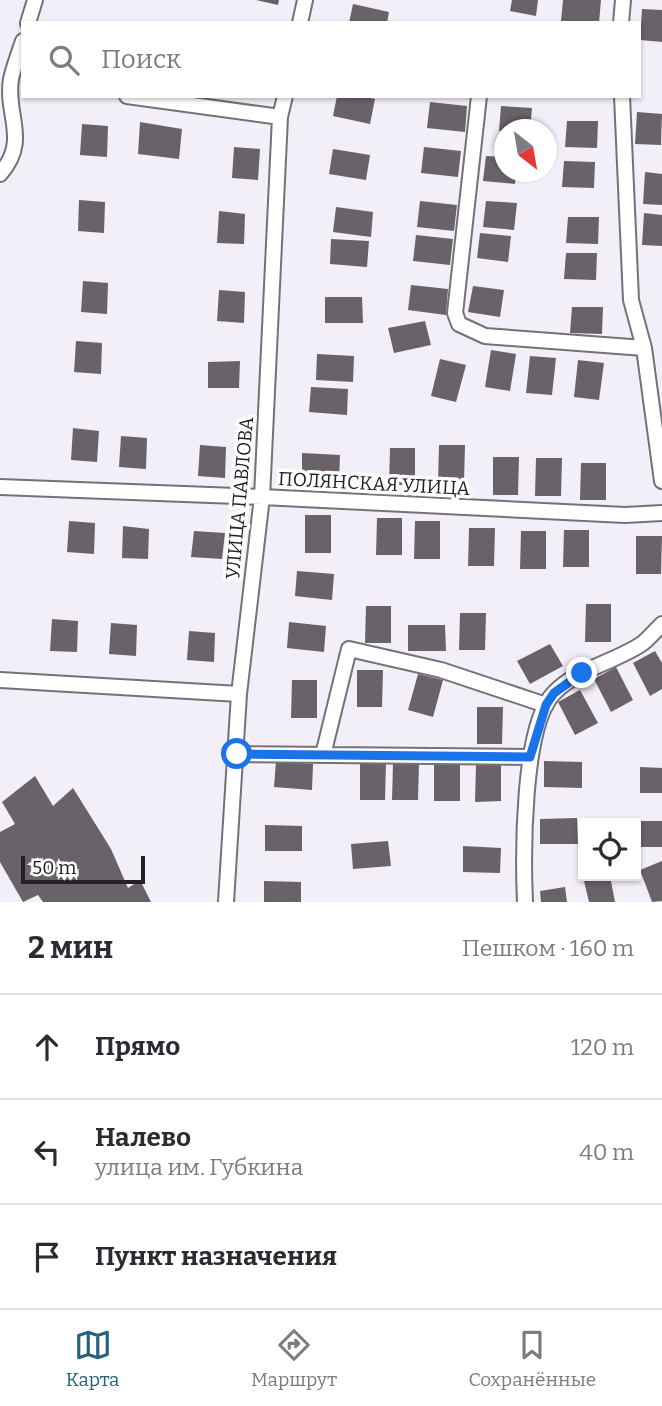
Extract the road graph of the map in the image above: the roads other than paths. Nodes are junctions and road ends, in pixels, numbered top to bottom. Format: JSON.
{"nodes":[{"id":1,"x":35,"y":0,"type":"edge"},
{"id":2,"x":305,"y":0,"type":"edge"},
{"id":3,"x":623,"y":0,"type":"edge"},
{"id":4,"x":29,"y":21,"type":"edge"},
{"id":5,"x":300,"y":21,"type":"edge"},
{"id":6,"x":621,"y":21,"type":"edge"},
{"id":7,"x":21,"y":48,"type":"edge"},
{"id":8,"x":11,"y":81,"type":"edge"},
{"id":9,"x":142,"y":98,"type":"edge"},
{"id":10,"x":285,"y":98,"type":"edge"},
{"id":11,"x":479,"y":98,"type":"edge"},
{"id":12,"x":622,"y":98,"type":"edge"},
{"id":13,"x":280,"y":117,"type":"junction"},
{"id":14,"x":0,"y":174,"type":"edge"},
{"id":15,"x":644,"y":348,"type":"junction"},
{"id":16,"x":662,"y":481,"type":"edge"},
{"id":17,"x":0,"y":487,"type":"edge"},
{"id":18,"x":262,"y":497,"type":"junction"},
{"id":19,"x":662,"y":513,"type":"edge"},
{"id":20,"x":662,"y":624,"type":"edge"},
{"id":21,"x":0,"y":680,"type":"edge"},
{"id":22,"x":239,"y":694,"type":"junction"},
{"id":23,"x":546,"y":705,"type":"junction"},
{"id":24,"x":237,"y":754,"type":"junction"},
{"id":25,"x":323,"y":755,"type":"junction"},
{"id":26,"x":530,"y":757,"type":"junction"},
{"id":27,"x":226,"y":902,"type":"edge"},
{"id":28,"x":525,"y":902,"type":"edge"}],
"edges":[{"from":1,"to":4,"type":"street"},
{"from":2,"to":5,"type":"street"},
{"from":3,"to":6,"type":"street"},
{"from":7,"to":8,"type":"street"},
{"from":8,"to":14,"type":"street"},
{"from":9,"to":13,"type":"street"},
{"from":10,"to":13,"type":"street","name":"УЛИЦА ПАВЛОВА"},
{"from":11,"to":15,"type":"street"},
{"from":12,"to":15,"type":"street"},
{"from":13,"to":18,"type":"street","name":"УЛИЦА ПАВЛОВА"},
{"from":15,"to":16,"type":"street"},
{"from":17,"to":18,"type":"street","name":"ПОЛЯНСКАЯ УЛИЦА"},
{"from":18,"to":19,"type":"street","name":"ПОЛЯНСКАЯ УЛИЦА"},
{"from":18,"to":22,"type":"street","name":"УЛИЦА ПАВЛОВА"},
{"from":20,"to":23,"type":"street"},
{"from":21,"to":22,"type":"street"},
{"from":22,"to":24,"type":"street","name":"УЛИЦА ПАВЛОВА"},
{"from":23,"to":25,"type":"street"},
{"from":23,"to":26,"type":"street"},
{"from":24,"to":25,"type":"street"},
{"from":24,"to":27,"type":"street","name":"УЛИЦА ПАВЛОВА"},
{"from":25,"to":26,"type":"street"},
{"from":26,"to":28,"type":"street"}]}
